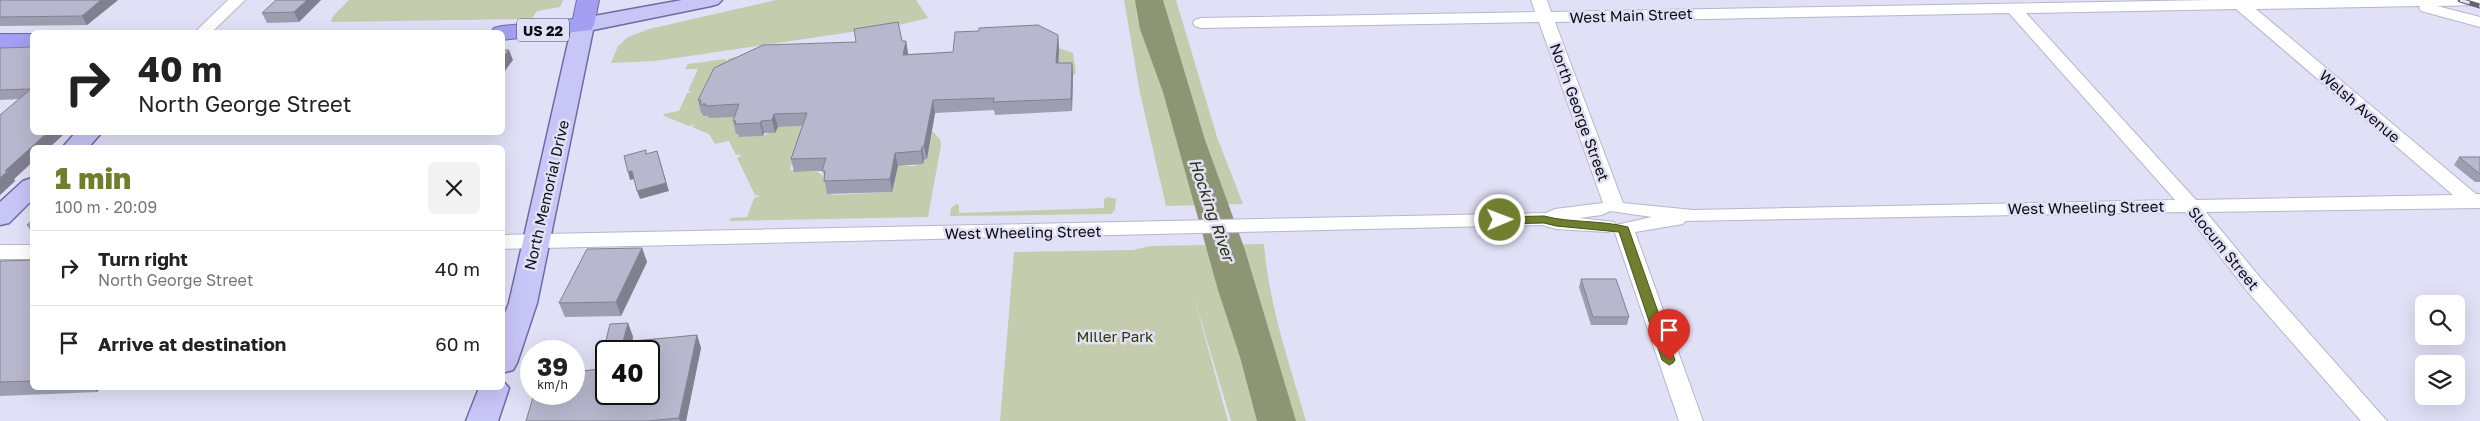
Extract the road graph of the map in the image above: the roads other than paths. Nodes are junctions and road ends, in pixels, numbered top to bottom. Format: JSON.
{"nodes":[{"id":1,"x":237,"y":0,"type":"edge"},
{"id":2,"x":588,"y":0,"type":"edge"},
{"id":3,"x":711,"y":0,"type":"edge"},
{"id":4,"x":1539,"y":0,"type":"edge"},
{"id":5,"x":2472,"y":0,"type":"edge"},
{"id":6,"x":2480,"y":0,"type":"edge"},
{"id":7,"x":2462,"y":1,"type":"edge"},
{"id":8,"x":2409,"y":2,"type":"junction"},
{"id":9,"x":2240,"y":4,"type":"junction"},
{"id":10,"x":1758,"y":6,"type":"edge"},
{"id":11,"x":2480,"y":6,"type":"edge"},
{"id":12,"x":2013,"y":8,"type":"junction"},
{"id":13,"x":1546,"y":17,"type":"junction"},
{"id":14,"x":2480,"y":22,"type":"edge"},
{"id":15,"x":1201,"y":23,"type":"dead end"},
{"id":16,"x":584,"y":25,"type":"junction"},
{"id":17,"x":205,"y":30,"type":"edge"},
{"id":18,"x":505,"y":33,"type":"edge"},
{"id":19,"x":0,"y":41,"type":"edge"},
{"id":20,"x":30,"y":41,"type":"edge"},
{"id":21,"x":87,"y":135,"type":"edge"},
{"id":22,"x":77,"y":145,"type":"edge"},
{"id":23,"x":30,"y":188,"type":"edge"},
{"id":24,"x":2477,"y":203,"type":"edge"},
{"id":25,"x":2190,"y":206,"type":"junction"},
{"id":26,"x":0,"y":217,"type":"edge"},
{"id":27,"x":1618,"y":217,"type":"junction"},
{"id":28,"x":505,"y":242,"type":"edge"},
{"id":29,"x":535,"y":242,"type":"junction"},
{"id":30,"x":0,"y":252,"type":"edge"},
{"id":31,"x":30,"y":252,"type":"edge"},
{"id":32,"x":505,"y":354,"type":"edge"},
{"id":33,"x":493,"y":390,"type":"edge"},
{"id":34,"x":482,"y":421,"type":"edge"},
{"id":35,"x":1691,"y":421,"type":"edge"},
{"id":36,"x":2375,"y":421,"type":"edge"}],
"edges":[{"from":1,"to":17,"type":"street"},
{"from":2,"to":16,"type":"highway"},
{"from":3,"to":16,"type":"main road","number":"US 22"},
{"from":4,"to":13,"type":"street","name":"North George Street"},
{"from":5,"to":6,"type":"street","name":"West Main Street"},
{"from":5,"to":7,"type":"street","name":"West Main Street"},
{"from":5,"to":11,"type":"street"},
{"from":7,"to":8,"type":"street","name":"West Main Street"},
{"from":8,"to":9,"type":"street","name":"West Main Street"},
{"from":8,"to":14,"type":"street"},
{"from":9,"to":12,"type":"street","name":"West Main Street"},
{"from":9,"to":24,"type":"street","name":"Welsh Avenue"},
{"from":10,"to":12,"type":"street","name":"West Main Street"},
{"from":10,"to":13,"type":"street","name":"West Main Street"},
{"from":12,"to":25,"type":"street","name":"Slocum Street"},
{"from":13,"to":15,"type":"street","name":"West Main Street"},
{"from":13,"to":27,"type":"street","name":"North George Street"},
{"from":16,"to":18,"type":"highway","number":"US 22"},
{"from":16,"to":29,"type":"main road","name":"North Memorial Drive"},
{"from":19,"to":20,"type":"highway"},
{"from":21,"to":22,"type":"main road"},
{"from":23,"to":26,"type":"main road"},
{"from":24,"to":25,"type":"street","name":"West Wheeling Street"},
{"from":25,"to":27,"type":"street","name":"West Wheeling Street"},
{"from":25,"to":36,"type":"street","name":"Slocum Street"},
{"from":27,"to":29,"type":"street","name":"West Wheeling Street"},
{"from":27,"to":35,"type":"street","name":"North George Street"},
{"from":28,"to":29,"type":"street","name":"West Wheeling Street"},
{"from":29,"to":32,"type":"main road","name":"North Memorial Drive"},
{"from":30,"to":31,"type":"street"},
{"from":33,"to":34,"type":"main road"}]}
